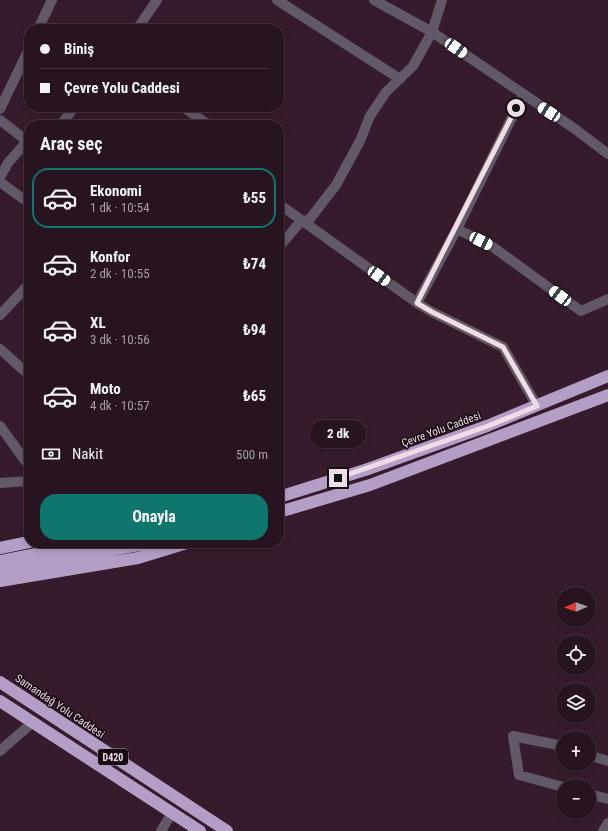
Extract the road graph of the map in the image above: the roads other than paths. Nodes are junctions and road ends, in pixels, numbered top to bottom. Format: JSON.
{"nodes":[{"id":1,"x":52,"y":0,"type":"edge"},
{"id":2,"x":157,"y":0,"type":"edge"},
{"id":3,"x":277,"y":0,"type":"edge"},
{"id":4,"x":374,"y":0,"type":"edge"},
{"id":5,"x":442,"y":0,"type":"edge"},
{"id":6,"x":40,"y":24,"type":"edge"},
{"id":7,"x":140,"y":24,"type":"edge"},
{"id":8,"x":432,"y":32,"type":"junction"},
{"id":9,"x":24,"y":59,"type":"edge"},
{"id":10,"x":400,"y":79,"type":"junction"},
{"id":11,"x":523,"y":95,"type":"junction"},
{"id":12,"x":0,"y":109,"type":"edge"},
{"id":13,"x":190,"y":112,"type":"edge"},
{"id":14,"x":0,"y":120,"type":"edge"},
{"id":15,"x":202,"y":120,"type":"edge"},
{"id":16,"x":24,"y":138,"type":"edge"},
{"id":17,"x":24,"y":145,"type":"edge"},
{"id":18,"x":608,"y":154,"type":"edge"},
{"id":19,"x":0,"y":177,"type":"edge"},
{"id":20,"x":0,"y":182,"type":"edge"},
{"id":21,"x":24,"y":199,"type":"edge"},
{"id":22,"x":284,"y":208,"type":"edge"},
{"id":23,"x":302,"y":221,"type":"junction"},
{"id":24,"x":457,"y":229,"type":"junction"},
{"id":25,"x":284,"y":241,"type":"edge"},
{"id":26,"x":24,"y":289,"type":"edge"},
{"id":27,"x":608,"y":299,"type":"edge"},
{"id":28,"x":417,"y":303,"type":"junction"},
{"id":29,"x":0,"y":315,"type":"edge"},
{"id":30,"x":0,"y":349,"type":"edge"},
{"id":31,"x":24,"y":371,"type":"edge"},
{"id":32,"x":608,"y":376,"type":"edge"},
{"id":33,"x":608,"y":395,"type":"edge"},
{"id":34,"x":537,"y":406,"type":"junction"},
{"id":35,"x":0,"y":426,"type":"edge"},
{"id":36,"x":24,"y":459,"type":"edge"},
{"id":37,"x":24,"y":482,"type":"edge"},
{"id":38,"x":0,"y":484,"type":"edge"},
{"id":39,"x":284,"y":495,"type":"edge"},
{"id":40,"x":284,"y":511,"type":"edge"},
{"id":41,"x":24,"y":543,"type":"edge"},
{"id":42,"x":0,"y":548,"type":"edge"},
{"id":43,"x":65,"y":548,"type":"edge"},
{"id":44,"x":123,"y":548,"type":"edge"},
{"id":45,"x":171,"y":548,"type":"edge"},
{"id":46,"x":0,"y":561,"type":"edge"},
{"id":47,"x":0,"y":572,"type":"edge"},
{"id":48,"x":0,"y":581,"type":"edge"},
{"id":49,"x":0,"y":682,"type":"edge"},
{"id":50,"x":0,"y":701,"type":"edge"},
{"id":51,"x":33,"y":722,"type":"junction"},
{"id":52,"x":556,"y":745,"type":"edge"},
{"id":53,"x":0,"y":751,"type":"edge"},
{"id":54,"x":596,"y":757,"type":"edge"},
{"id":55,"x":608,"y":761,"type":"edge"},
{"id":56,"x":556,"y":785,"type":"edge"},
{"id":57,"x":596,"y":796,"type":"edge"},
{"id":58,"x":608,"y":799,"type":"edge"},
{"id":59,"x":172,"y":814,"type":"junction"},
{"id":60,"x":608,"y":824,"type":"edge"},
{"id":61,"x":160,"y":831,"type":"edge"},
{"id":62,"x":200,"y":831,"type":"edge"},
{"id":63,"x":227,"y":831,"type":"edge"},
{"id":64,"x":603,"y":831,"type":"edge"}],
"edges":[{"from":1,"to":6,"type":"street"},
{"from":2,"to":7,"type":"street"},
{"from":3,"to":10,"type":"street"},
{"from":4,"to":8,"type":"street"},
{"from":5,"to":8,"type":"street"},
{"from":8,"to":10,"type":"street"},
{"from":8,"to":11,"type":"street"},
{"from":9,"to":12,"type":"street"},
{"from":10,"to":23,"type":"street"},
{"from":11,"to":18,"type":"street"},
{"from":11,"to":24,"type":"street"},
{"from":13,"to":15,"type":"street"},
{"from":14,"to":16,"type":"street"},
{"from":17,"to":19,"type":"street"},
{"from":20,"to":21,"type":"street"},
{"from":22,"to":23,"type":"street"},
{"from":23,"to":25,"type":"street"},
{"from":23,"to":28,"type":"street"},
{"from":24,"to":27,"type":"street"},
{"from":24,"to":28,"type":"street"},
{"from":26,"to":29,"type":"street"},
{"from":28,"to":34,"type":"street"},
{"from":30,"to":31,"type":"street"},
{"from":32,"to":34,"type":"highway","name":"Çevre Yolu Caddesi"},
{"from":33,"to":40,"type":"highway"},
{"from":34,"to":39,"type":"highway","name":"Çevre Yolu Caddesi"},
{"from":35,"to":36,"type":"street"},
{"from":37,"to":38,"type":"street"},
{"from":41,"to":42,"type":"highway"},
{"from":43,"to":46,"type":"highway"},
{"from":44,"to":47,"type":"highway"},
{"from":45,"to":48,"type":"highway"},
{"from":49,"to":63,"type":"highway","name":"Samandağ Yolu Caddesi","number":"D420"},
{"from":50,"to":51,"type":"highway","number":"D420"},
{"from":51,"to":53,"type":"street"},
{"from":51,"to":59,"type":"highway","number":"D420"},
{"from":52,"to":56,"type":"street"},
{"from":54,"to":55,"type":"street"},
{"from":57,"to":58,"type":"street"},
{"from":59,"to":61,"type":"street"},
{"from":59,"to":62,"type":"highway","number":"D420"},
{"from":60,"to":64,"type":"street"}]}
